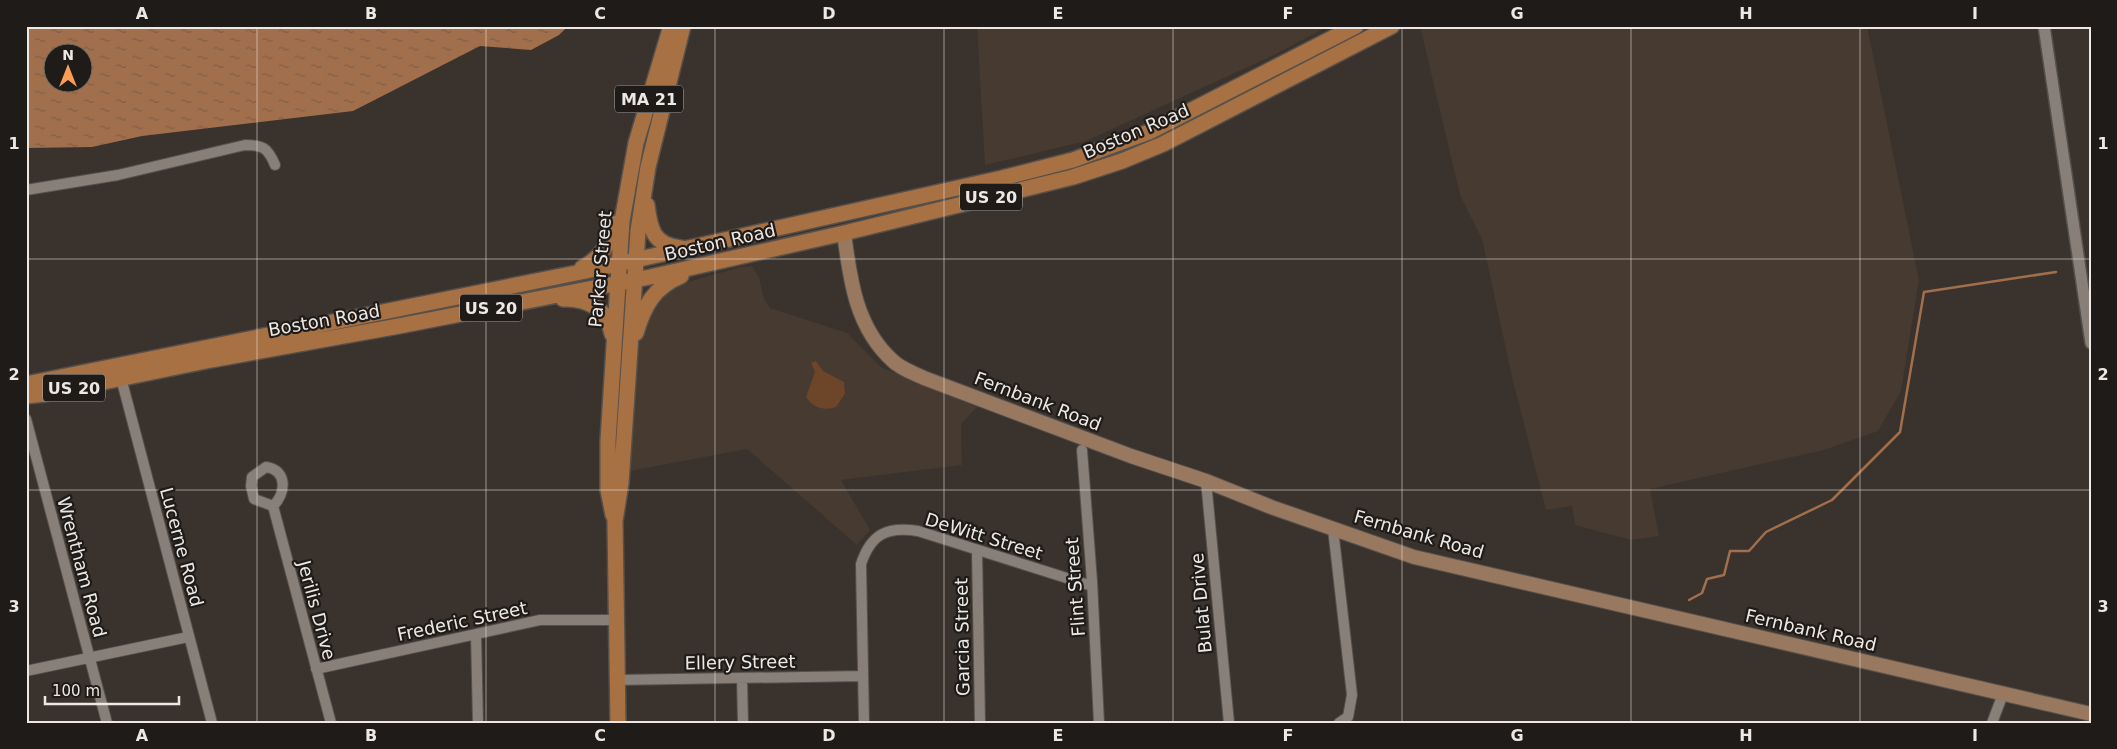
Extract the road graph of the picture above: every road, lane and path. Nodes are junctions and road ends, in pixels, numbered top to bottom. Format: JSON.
{"nodes":[{"id":1,"x":671,"y":26,"type":"edge"},
{"id":2,"x":683,"y":26,"type":"edge"},
{"id":3,"x":1356,"y":26,"type":"edge"},
{"id":4,"x":1392,"y":26,"type":"edge"},
{"id":5,"x":2044,"y":26,"type":"edge"},
{"id":6,"x":275,"y":164,"type":"dead end"},
{"id":7,"x":630,"y":173,"type":"junction"},
{"id":8,"x":645,"y":183,"type":"junction"},
{"id":9,"x":26,"y":190,"type":"edge"},
{"id":10,"x":844,"y":233,"type":"junction"},
{"id":11,"x":690,"y":247,"type":"junction"},
{"id":12,"x":635,"y":259,"type":"junction"},
{"id":13,"x":618,"y":263,"type":"junction"},
{"id":14,"x":711,"y":263,"type":"junction"},
{"id":15,"x":563,"y":275,"type":"junction"},
{"id":16,"x":634,"y":280,"type":"junction"},
{"id":17,"x":617,"y":283,"type":"junction"},
{"id":18,"x":522,"y":302,"type":"junction"},
{"id":19,"x":2090,"y":337,"type":"edge"},
{"id":20,"x":613,"y":350,"type":"junction"},
{"id":21,"x":629,"y":358,"type":"junction"},
{"id":22,"x":121,"y":378,"type":"junction"},
{"id":23,"x":26,"y":384,"type":"edge"},
{"id":24,"x":26,"y":396,"type":"edge"},
{"id":25,"x":26,"y":419,"type":"edge"},
{"id":26,"x":1082,"y":450,"type":"dead end"},
{"id":27,"x":1206,"y":481,"type":"junction"},
{"id":28,"x":273,"y":506,"type":"dead end"},
{"id":29,"x":615,"y":521,"type":"junction"},
{"id":30,"x":1333,"y":529,"type":"junction"},
{"id":31,"x":977,"y":551,"type":"junction"},
{"id":32,"x":1092,"y":586,"type":"junction"},
{"id":33,"x":616,"y":620,"type":"junction"},
{"id":34,"x":476,"y":634,"type":"junction"},
{"id":35,"x":188,"y":637,"type":"junction"},
{"id":36,"x":89,"y":659,"type":"junction"},
{"id":37,"x":316,"y":669,"type":"junction"},
{"id":38,"x":26,"y":671,"type":"edge"},
{"id":39,"x":863,"y":676,"type":"junction"},
{"id":40,"x":742,"y":678,"type":"junction"},
{"id":41,"x":617,"y":680,"type":"junction"},
{"id":42,"x":2003,"y":694,"type":"junction"},
{"id":43,"x":2091,"y":714,"type":"edge"},
{"id":44,"x":107,"y":723,"type":"edge"},
{"id":45,"x":212,"y":723,"type":"edge"},
{"id":46,"x":331,"y":723,"type":"edge"},
{"id":47,"x":478,"y":723,"type":"edge"},
{"id":48,"x":618,"y":723,"type":"edge"},
{"id":49,"x":743,"y":723,"type":"edge"},
{"id":50,"x":864,"y":723,"type":"edge"},
{"id":51,"x":980,"y":723,"type":"edge"},
{"id":52,"x":1099,"y":723,"type":"edge"},
{"id":53,"x":1229,"y":723,"type":"edge"},
{"id":54,"x":1338,"y":723,"type":"edge"},
{"id":55,"x":1992,"y":723,"type":"edge"}],
"edges":[{"from":1,"to":7,"type":"main road","name":"Parker Street","number":"MA 21"},
{"from":2,"to":8,"type":"main road","name":"Parker Street","number":"MA 21"},
{"from":3,"to":11,"type":"main road","name":"Boston Road","number":"US 20"},
{"from":4,"to":10,"type":"main road","name":"Boston Road","number":"US 20"},
{"from":5,"to":19,"type":"street"},
{"from":6,"to":9,"type":"street"},
{"from":7,"to":13,"type":"main road","name":"Parker Street","number":"MA 21"},
{"from":7,"to":15,"type":"main road"},
{"from":8,"to":11,"type":"main road"},
{"from":8,"to":12,"type":"main road","name":"Parker Street","number":"MA 21"},
{"from":10,"to":14,"type":"main road","name":"Boston Road","number":"US 20"},
{"from":10,"to":27,"type":"main road","name":"Fernbank Road"},
{"from":11,"to":12,"type":"main road","name":"Boston Road","number":"US 20"},
{"from":12,"to":13,"type":"main road","name":"Boston Road","number":"US 20"},
{"from":12,"to":16,"type":"main road","name":"Parker Street","number":"MA 21"},
{"from":13,"to":15,"type":"main road","name":"Boston Road","number":"US 20"},
{"from":13,"to":17,"type":"main road","name":"Parker Street","number":"MA 21"},
{"from":14,"to":16,"type":"main road","name":"Boston Road","number":"US 20"},
{"from":14,"to":21,"type":"main road"},
{"from":15,"to":23,"type":"main road","name":"Boston Road","number":"US 20"},
{"from":16,"to":17,"type":"main road","name":"Boston Road","number":"US 20"},
{"from":16,"to":21,"type":"main road","name":"Parker Street"},
{"from":17,"to":18,"type":"main road","name":"Boston Road","number":"US 20"},
{"from":17,"to":20,"type":"main road","name":"Parker Street"},
{"from":18,"to":20,"type":"main road"},
{"from":18,"to":22,"type":"main road","name":"Boston Road","number":"US 20"},
{"from":20,"to":29,"type":"main road","name":"Parker Street"},
{"from":21,"to":29,"type":"main road","name":"Parker Street"},
{"from":22,"to":24,"type":"main road","name":"Boston Road","number":"US 20"},
{"from":22,"to":35,"type":"street","name":"Lucerne Road"},
{"from":25,"to":36,"type":"street","name":"Wrentham Road"},
{"from":26,"to":32,"type":"street","name":"Flint Street"},
{"from":27,"to":30,"type":"main road","name":"Fernbank Road"},
{"from":27,"to":53,"type":"street","name":"Bulat Drive"},
{"from":28,"to":37,"type":"street","name":"Jerilis Drive"},
{"from":29,"to":33,"type":"main road","name":"Parker Street"},
{"from":30,"to":42,"type":"main road","name":"Fernbank Road"},
{"from":30,"to":54,"type":"street"},
{"from":31,"to":32,"type":"street","name":"DeWitt Street"},
{"from":31,"to":39,"type":"street","name":"DeWitt Street"},
{"from":31,"to":51,"type":"street","name":"Garcia Street"},
{"from":32,"to":52,"type":"street","name":"Flint Street"},
{"from":33,"to":34,"type":"street","name":"Frederic Street"},
{"from":33,"to":41,"type":"main road","name":"Parker Street"},
{"from":34,"to":37,"type":"street","name":"Frederic Street"},
{"from":34,"to":47,"type":"street"},
{"from":35,"to":36,"type":"street"},
{"from":35,"to":45,"type":"street","name":"Lucerne Road"},
{"from":36,"to":38,"type":"street"},
{"from":36,"to":44,"type":"street","name":"Wrentham Road"},
{"from":37,"to":46,"type":"street","name":"Jerilis Drive"},
{"from":39,"to":40,"type":"street","name":"Ellery Street"},
{"from":39,"to":50,"type":"street","name":"DeWitt Street"},
{"from":40,"to":41,"type":"street","name":"Ellery Street"},
{"from":40,"to":49,"type":"street"},
{"from":41,"to":48,"type":"main road","name":"Parker Street"},
{"from":42,"to":43,"type":"main road","name":"Fernbank Road"},
{"from":42,"to":55,"type":"street"}]}
